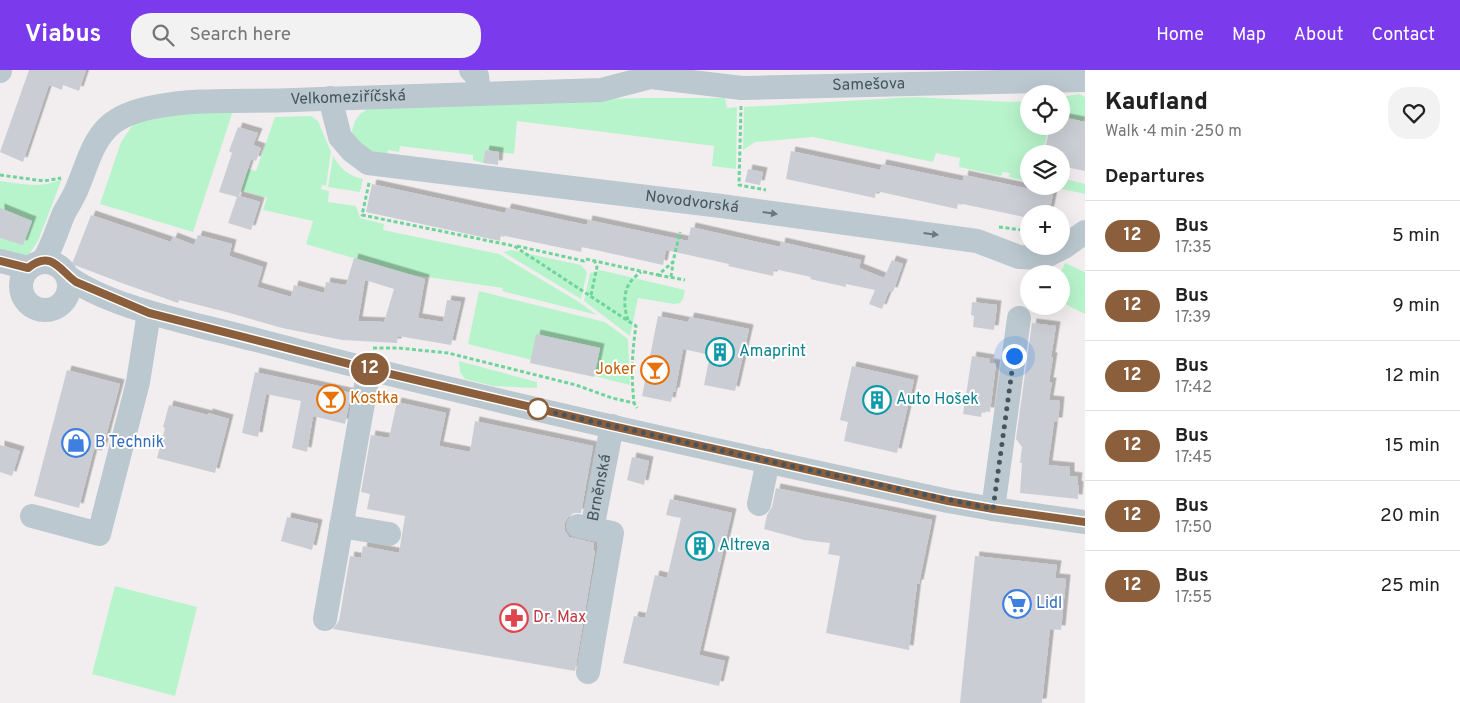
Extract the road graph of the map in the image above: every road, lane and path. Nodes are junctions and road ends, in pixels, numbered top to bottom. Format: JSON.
{"nodes":[{"id":1,"x":471,"y":70,"type":"edge"},
{"id":2,"x":653,"y":74,"type":"edge"},
{"id":3,"x":1085,"y":80,"type":"edge"},
{"id":4,"x":742,"y":88,"type":"junction"},
{"id":5,"x":479,"y":94,"type":"junction"},
{"id":6,"x":330,"y":98,"type":"junction"},
{"id":7,"x":740,"y":144,"type":"dead end"},
{"id":8,"x":0,"y":175,"type":"edge"},
{"id":9,"x":370,"y":178,"type":"dead end"},
{"id":10,"x":73,"y":180,"type":"junction"},
{"id":11,"x":680,"y":232,"type":"dead end"},
{"id":12,"x":1085,"y":232,"type":"edge"},
{"id":13,"x":514,"y":246,"type":"junction"},
{"id":14,"x":0,"y":261,"type":"edge"},
{"id":15,"x":595,"y":262,"type":"junction"},
{"id":16,"x":673,"y":262,"type":"junction"},
{"id":17,"x":50,"y":268,"type":"junction"},
{"id":18,"x":642,"y":272,"type":"junction"},
{"id":19,"x":658,"y":275,"type":"junction"},
{"id":20,"x":671,"y":276,"type":"junction"},
{"id":21,"x":0,"y":280,"type":"edge"},
{"id":22,"x":685,"y":280,"type":"dead end"},
{"id":23,"x":21,"y":291,"type":"junction"},
{"id":24,"x":591,"y":296,"type":"junction"},
{"id":25,"x":63,"y":302,"type":"junction"},
{"id":26,"x":149,"y":313,"type":"junction"},
{"id":27,"x":1020,"y":318,"type":"dead end"},
{"id":28,"x":628,"y":320,"type":"junction"},
{"id":29,"x":370,"y":359,"type":"junction"},
{"id":30,"x":634,"y":402,"type":"junction"},
{"id":31,"x":637,"y":408,"type":"dead end"},
{"id":32,"x":612,"y":426,"type":"junction"},
{"id":33,"x":768,"y":461,"type":"junction"},
{"id":34,"x":759,"y":504,"type":"dead end"},
{"id":35,"x":993,"y":509,"type":"junction"},
{"id":36,"x":32,"y":516,"type":"dead end"},
{"id":37,"x":1085,"y":522,"type":"edge"},
{"id":38,"x":341,"y":526,"type":"junction"},
{"id":39,"x":389,"y":534,"type":"dead end"},
{"id":40,"x":325,"y":619,"type":"dead end"},
{"id":41,"x":588,"y":672,"type":"dead end"}],
"edges":[{"from":1,"to":5,"type":"street"},
{"from":2,"to":4,"type":"street","name":"Samešova"},
{"from":2,"to":5,"type":"street","name":"Velkomeziříčská"},
{"from":3,"to":4,"type":"street","name":"Samešova"},
{"from":4,"to":7,"type":"path"},
{"from":5,"to":6,"type":"street","name":"Velkomeziříčská"},
{"from":6,"to":10,"type":"street","name":"Velkomeziříčská"},
{"from":6,"to":12,"type":"street","name":"Novodvorská","one_way":true},
{"from":8,"to":10,"type":"path"},
{"from":9,"to":13,"type":"path"},
{"from":10,"to":17,"type":"street","name":"Velkomeziříčská"},
{"from":11,"to":16,"type":"path"},
{"from":13,"to":15,"type":"path"},
{"from":13,"to":24,"type":"path"},
{"from":14,"to":17,"type":"street"},
{"from":15,"to":18,"type":"path"},
{"from":15,"to":24,"type":"path"},
{"from":16,"to":19,"type":"path"},
{"from":16,"to":20,"type":"path"},
{"from":17,"to":23,"type":"street"},
{"from":17,"to":25,"type":"street"},
{"from":17,"to":26,"type":"street"},
{"from":18,"to":19,"type":"path"},
{"from":18,"to":28,"type":"path"},
{"from":19,"to":20,"type":"path"},
{"from":20,"to":22,"type":"path"},
{"from":21,"to":23,"type":"street"},
{"from":23,"to":25,"type":"street"},
{"from":24,"to":28,"type":"path"},
{"from":25,"to":26,"type":"street"},
{"from":26,"to":29,"type":"street"},
{"from":26,"to":36,"type":"street"},
{"from":27,"to":35,"type":"street"},
{"from":28,"to":30,"type":"path"},
{"from":29,"to":30,"type":"path"},
{"from":29,"to":32,"type":"street"},
{"from":29,"to":38,"type":"street"},
{"from":30,"to":31,"type":"path"},
{"from":32,"to":33,"type":"street"},
{"from":32,"to":41,"type":"street","name":"Brněnská"},
{"from":33,"to":34,"type":"street"},
{"from":33,"to":35,"type":"street"},
{"from":35,"to":37,"type":"street"},
{"from":38,"to":39,"type":"street"},
{"from":38,"to":40,"type":"street"}]}
